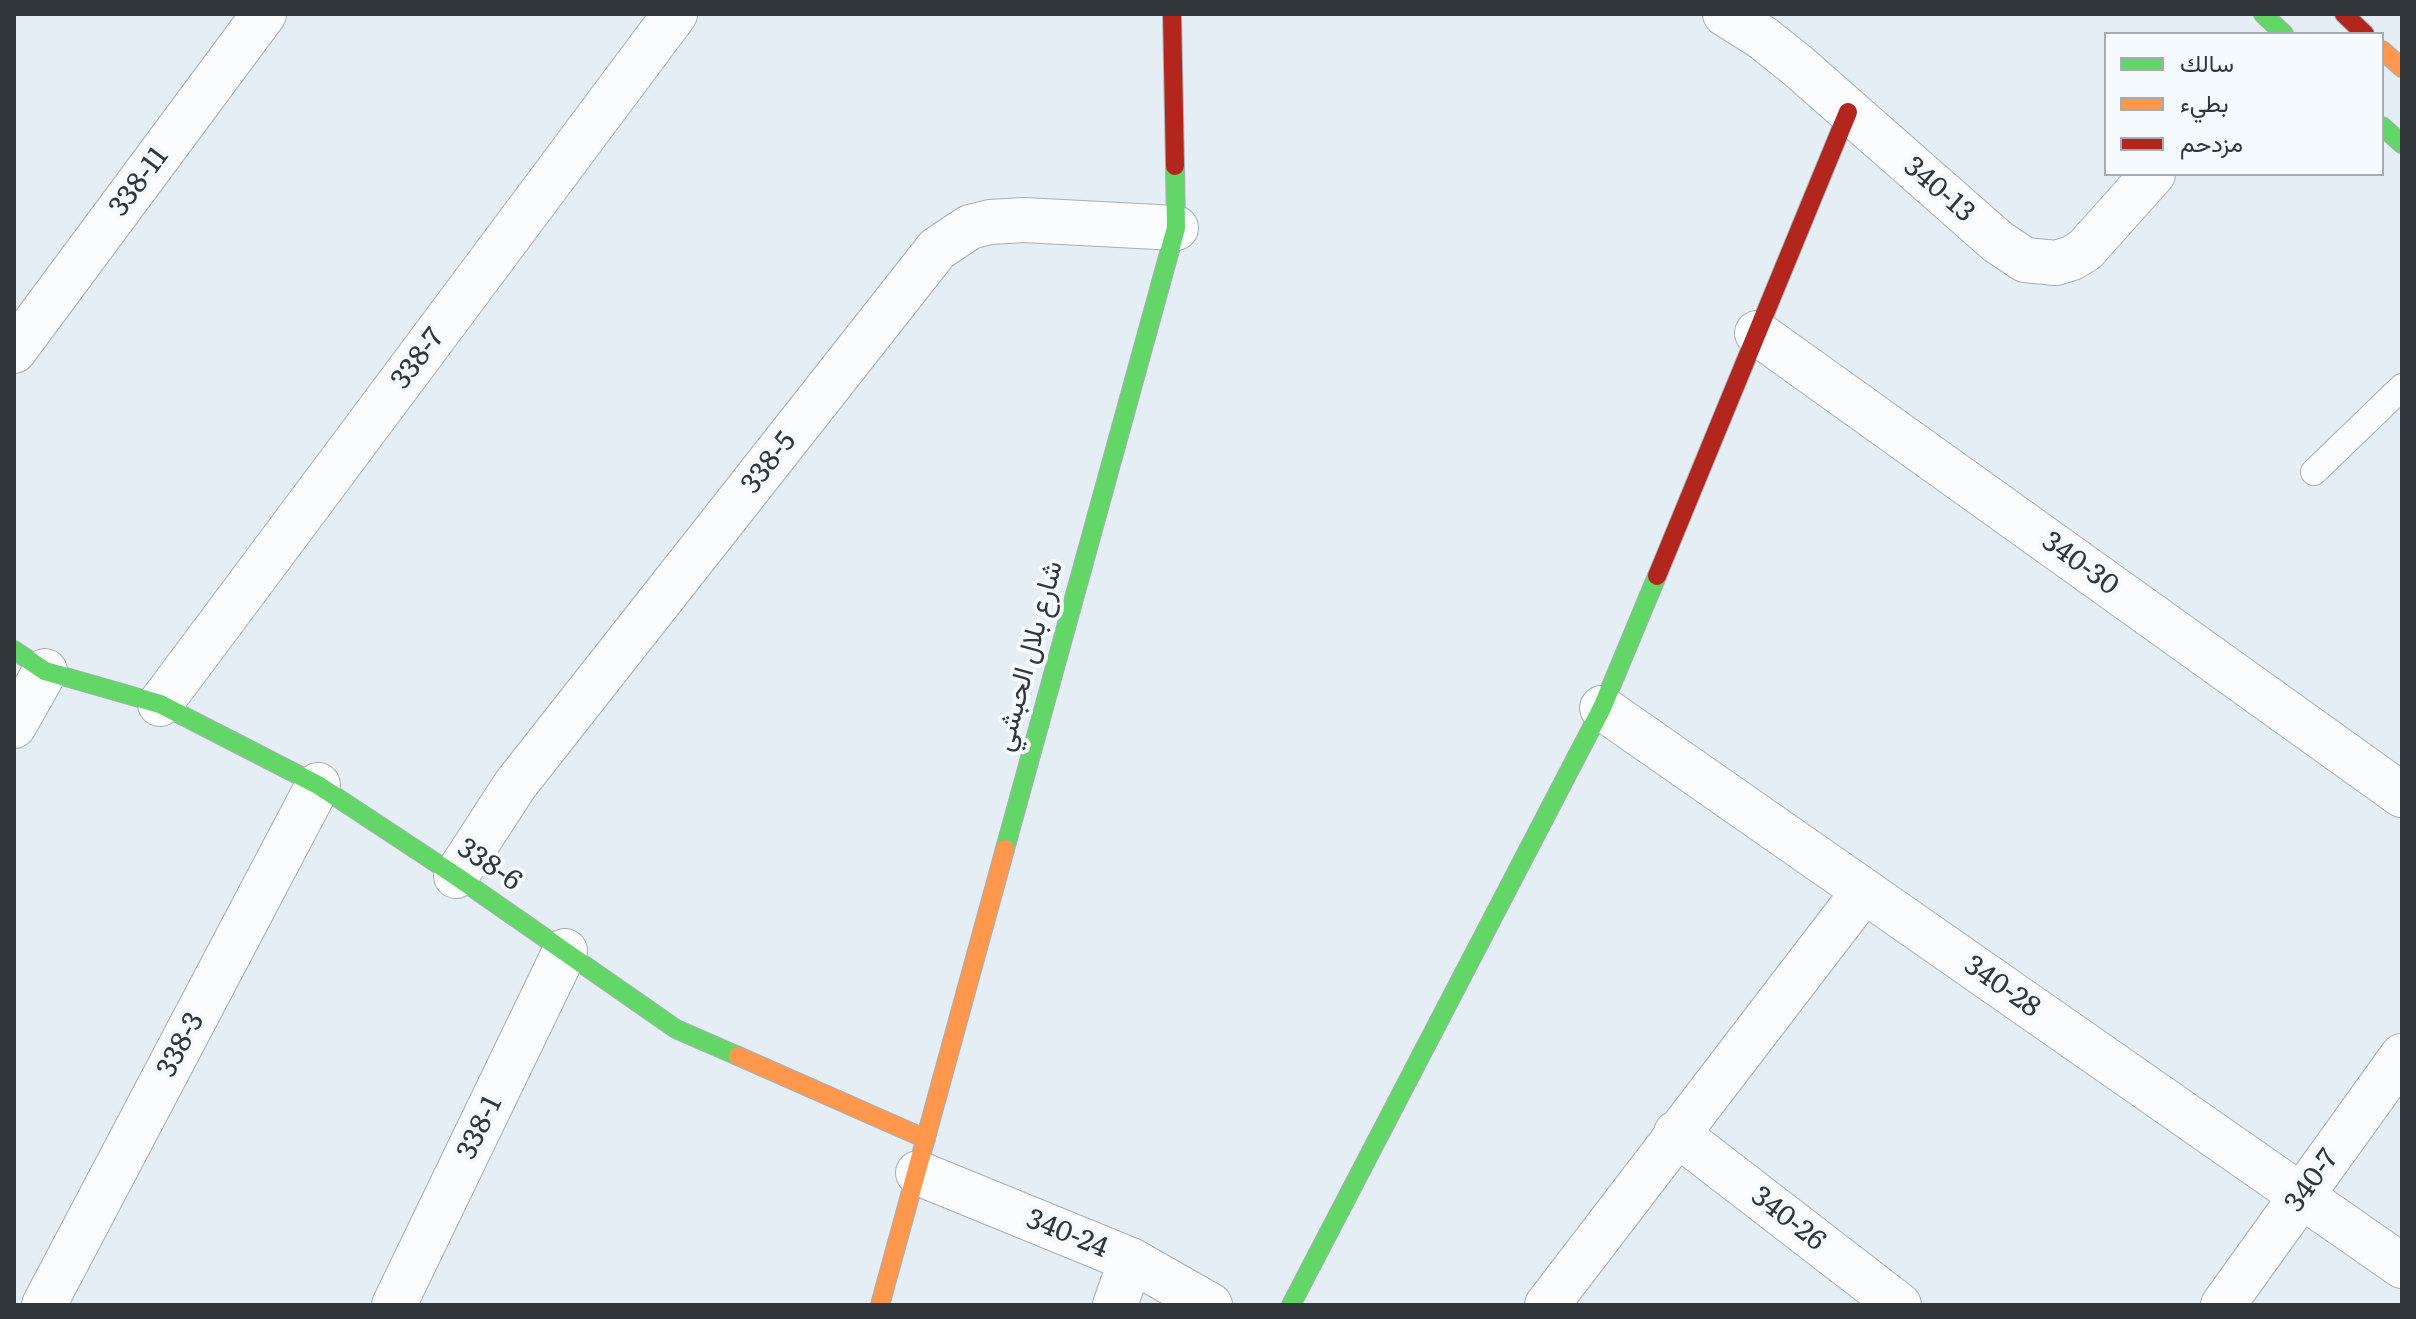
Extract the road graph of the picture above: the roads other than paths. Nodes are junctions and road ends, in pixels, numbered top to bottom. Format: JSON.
{"nodes":[{"id":1,"x":264,"y":14,"type":"edge"},
{"id":2,"x":675,"y":14,"type":"edge"},
{"id":3,"x":1172,"y":14,"type":"edge"},
{"id":4,"x":1725,"y":14,"type":"edge"},
{"id":5,"x":2344,"y":14,"type":"edge"},
{"id":6,"x":2363,"y":32,"type":"edge"},
{"id":7,"x":2384,"y":52,"type":"edge"},
{"id":8,"x":2402,"y":68,"type":"edge"},
{"id":9,"x":1848,"y":112,"type":"junction"},
{"id":10,"x":2384,"y":128,"type":"edge"},
{"id":11,"x":2402,"y":144,"type":"edge"},
{"id":12,"x":2151,"y":176,"type":"edge"},
{"id":13,"x":1176,"y":228,"type":"junction"},
{"id":14,"x":1757,"y":333,"type":"junction"},
{"id":15,"x":14,"y":351,"type":"edge"},
{"id":16,"x":2402,"y":387,"type":"edge"},
{"id":17,"x":2314,"y":472,"type":"dead end"},
{"id":18,"x":29,"y":661,"type":"edge"},
{"id":19,"x":160,"y":704,"type":"junction"},
{"id":20,"x":1602,"y":708,"type":"junction"},
{"id":21,"x":14,"y":726,"type":"edge"},
{"id":22,"x":318,"y":785,"type":"junction"},
{"id":23,"x":2402,"y":795,"type":"edge"},
{"id":24,"x":456,"y":876,"type":"junction"},
{"id":25,"x":1864,"y":891,"type":"junction"},
{"id":26,"x":565,"y":951,"type":"junction"},
{"id":27,"x":2402,"y":1056,"type":"edge"},
{"id":28,"x":1676,"y":1133,"type":"junction"},
{"id":29,"x":922,"y":1156,"type":"junction"},
{"id":30,"x":2301,"y":1196,"type":"junction"},
{"id":31,"x":1131,"y":1260,"type":"junction"},
{"id":32,"x":2402,"y":1266,"type":"edge"},
{"id":33,"x":44,"y":1305,"type":"edge"},
{"id":34,"x":394,"y":1305,"type":"edge"},
{"id":35,"x":880,"y":1305,"type":"edge"},
{"id":36,"x":1115,"y":1305,"type":"edge"},
{"id":37,"x":1210,"y":1305,"type":"edge"},
{"id":38,"x":1291,"y":1305,"type":"edge"},
{"id":39,"x":1547,"y":1305,"type":"edge"},
{"id":40,"x":1899,"y":1305,"type":"edge"},
{"id":41,"x":2223,"y":1305,"type":"edge"}],
"edges":[{"from":1,"to":15,"type":"street","name":"338-11"},
{"from":2,"to":19,"type":"street","name":"338-7"},
{"from":3,"to":13,"type":"street","name":"شارع بلال الحبشي"},
{"from":4,"to":9,"type":"street","name":"340-13"},
{"from":5,"to":6,"type":"street"},
{"from":7,"to":8,"type":"street"},
{"from":9,"to":12,"type":"street","name":"340-13"},
{"from":9,"to":14,"type":"street"},
{"from":10,"to":11,"type":"street"},
{"from":13,"to":24,"type":"street","name":"338-5"},
{"from":13,"to":29,"type":"street","name":"شارع بلال الحبشي"},
{"from":14,"to":20,"type":"street"},
{"from":14,"to":23,"type":"street","name":"340-30"},
{"from":16,"to":17,"type":"lane"},
{"from":18,"to":19,"type":"street","name":"338-6"},
{"from":18,"to":21,"type":"street"},
{"from":19,"to":22,"type":"street","name":"338-6"},
{"from":20,"to":25,"type":"street","name":"340-28"},
{"from":20,"to":38,"type":"street"},
{"from":22,"to":24,"type":"street","name":"338-6"},
{"from":22,"to":33,"type":"street","name":"338-3"},
{"from":24,"to":26,"type":"street","name":"338-6"},
{"from":25,"to":28,"type":"street"},
{"from":25,"to":30,"type":"street","name":"340-28"},
{"from":26,"to":29,"type":"street","name":"338-6"},
{"from":26,"to":34,"type":"street","name":"338-1"},
{"from":27,"to":30,"type":"street","name":"340-7"},
{"from":28,"to":39,"type":"street"},
{"from":28,"to":40,"type":"street","name":"340-26"},
{"from":29,"to":31,"type":"street","name":"340-24"},
{"from":29,"to":35,"type":"street","name":"شارع بلال الحبشي"},
{"from":30,"to":32,"type":"street","name":"340-28"},
{"from":30,"to":41,"type":"street","name":"340-7"},
{"from":31,"to":36,"type":"street"},
{"from":31,"to":37,"type":"street","name":"340-24"}]}
